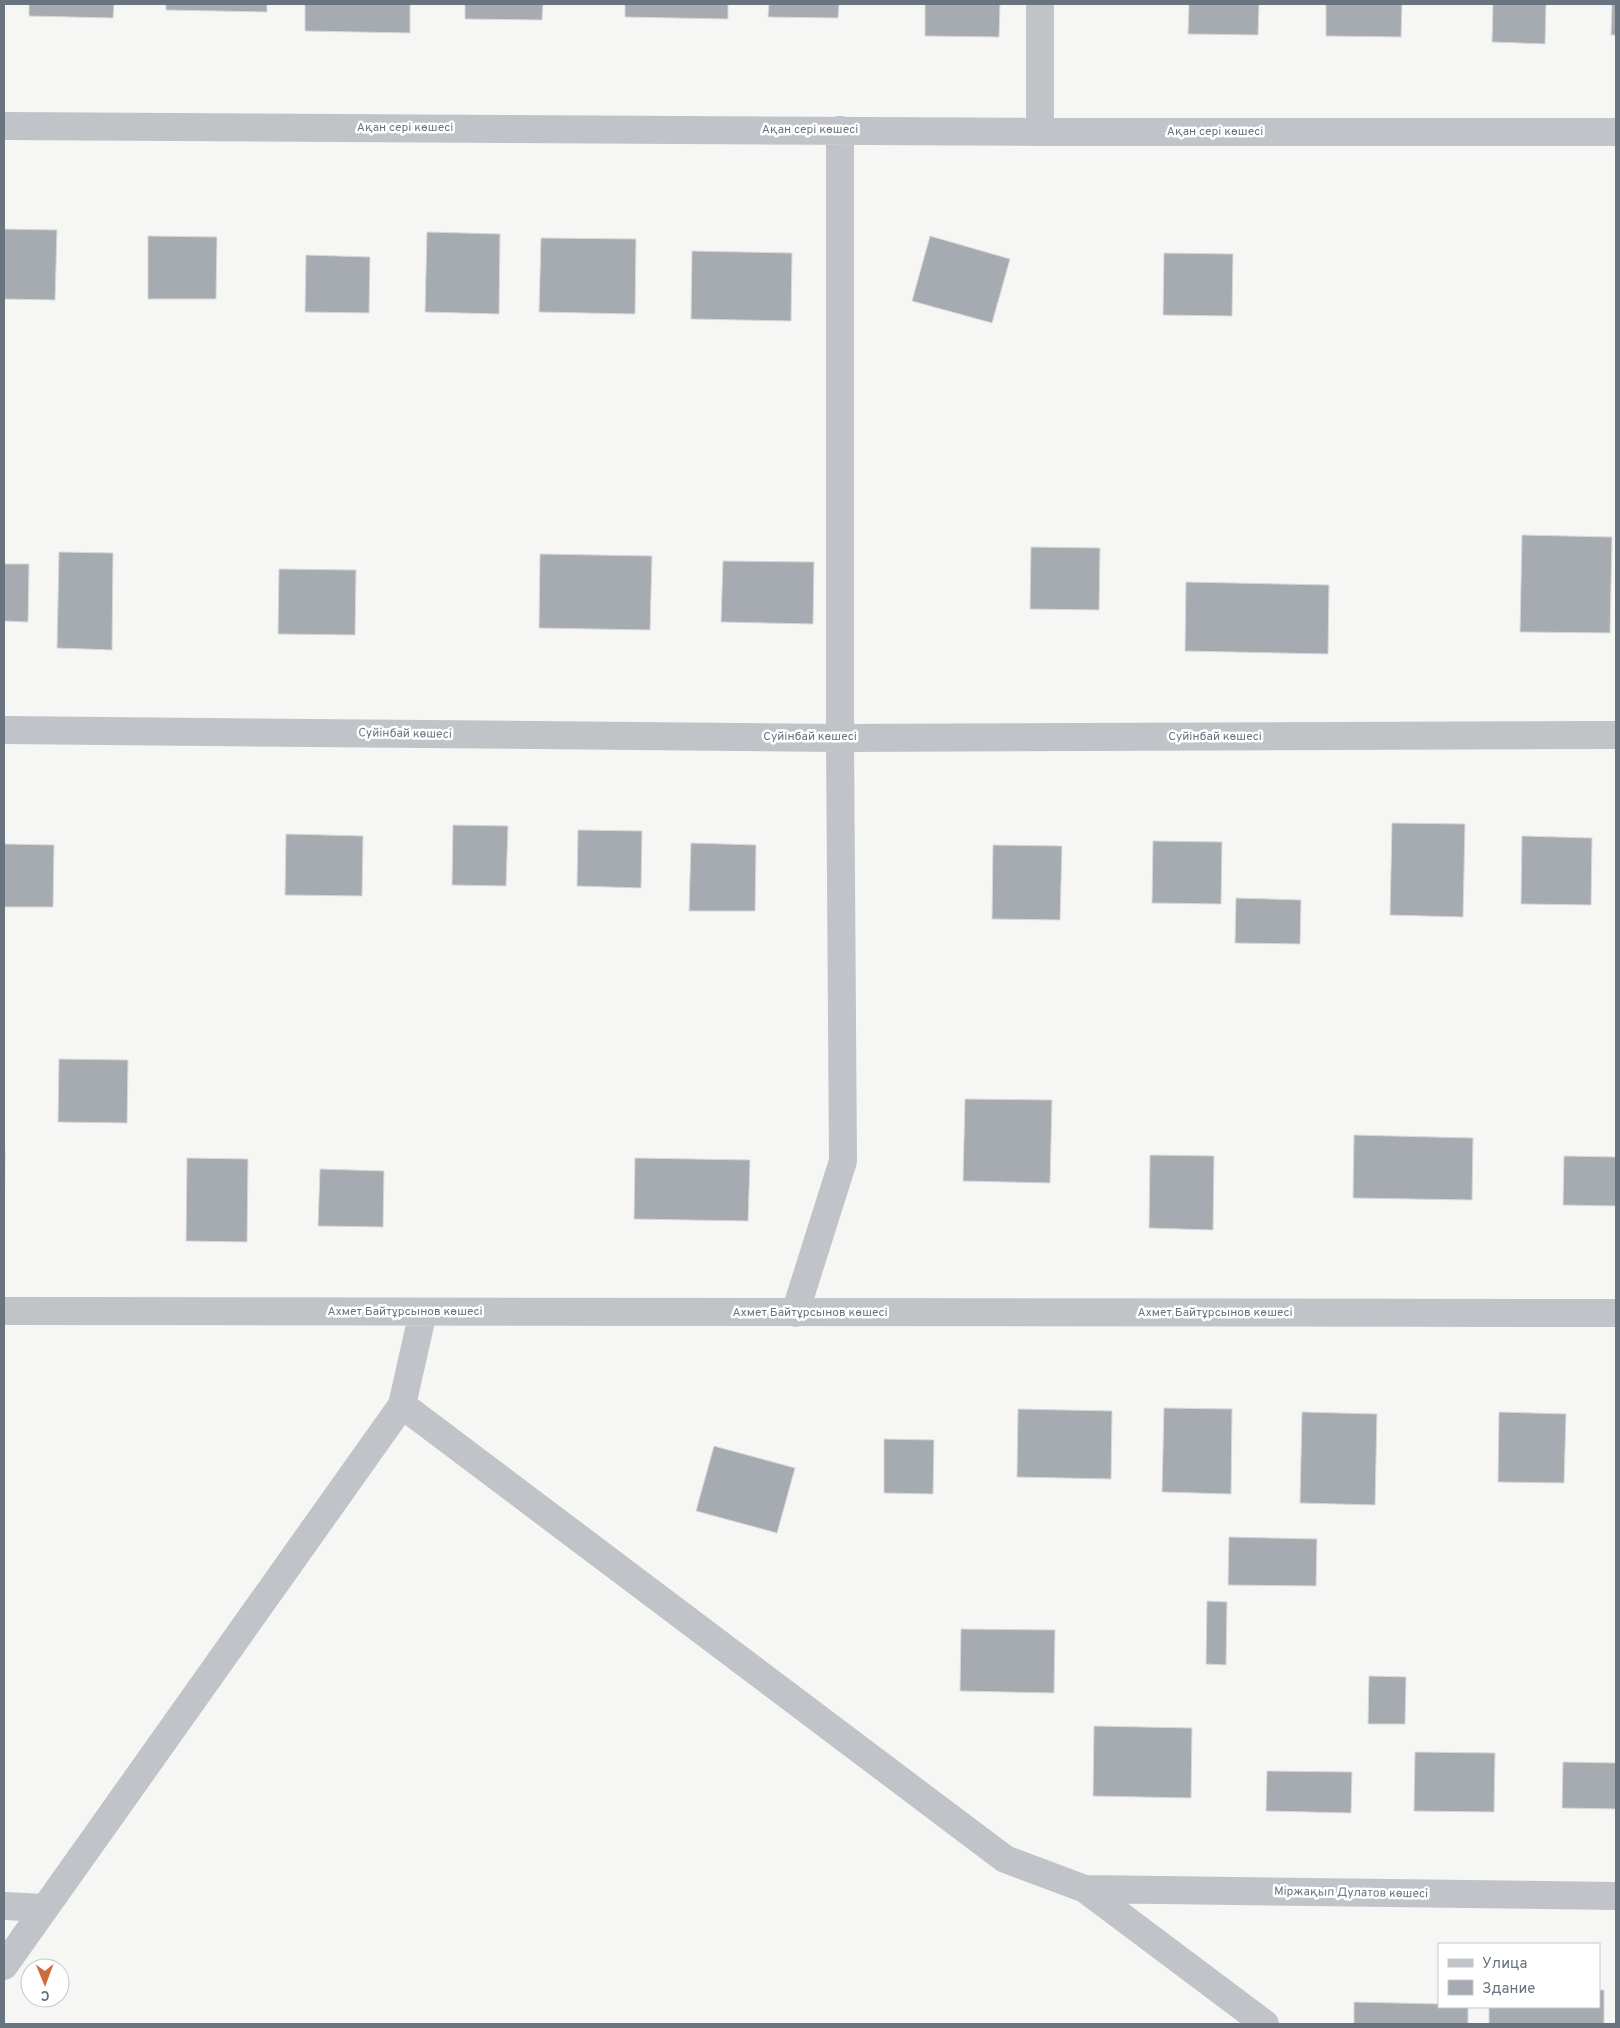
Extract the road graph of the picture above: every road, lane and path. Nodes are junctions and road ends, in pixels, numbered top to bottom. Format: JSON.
{"nodes":[{"id":1,"x":1040,"y":4,"type":"edge"},
{"id":2,"x":4,"y":126,"type":"edge"},
{"id":3,"x":840,"y":130,"type":"junction"},
{"id":4,"x":1040,"y":132,"type":"junction"},
{"id":5,"x":1616,"y":132,"type":"edge"},
{"id":6,"x":4,"y":730,"type":"edge"},
{"id":7,"x":1616,"y":735,"type":"edge"},
{"id":8,"x":840,"y":738,"type":"junction"},
{"id":9,"x":4,"y":1311,"type":"edge"},
{"id":10,"x":423,"y":1312,"type":"junction"},
{"id":11,"x":795,"y":1313,"type":"junction"},
{"id":12,"x":1616,"y":1313,"type":"edge"},
{"id":13,"x":402,"y":1405,"type":"junction"},
{"id":14,"x":1086,"y":1889,"type":"junction"},
{"id":15,"x":1616,"y":1896,"type":"edge"},
{"id":16,"x":4,"y":1906,"type":"edge"},
{"id":17,"x":45,"y":1908,"type":"junction"},
{"id":18,"x":4,"y":1966,"type":"edge"},
{"id":19,"x":1265,"y":2024,"type":"edge"}],
"edges":[{"from":1,"to":4,"type":"street"},
{"from":2,"to":3,"type":"street","name":"Ақан сері көшесі"},
{"from":3,"to":4,"type":"street","name":"Ақан сері көшесі"},
{"from":3,"to":8,"type":"street"},
{"from":4,"to":5,"type":"street","name":"Ақан сері көшесі"},
{"from":6,"to":8,"type":"street","name":"Суйінбай көшесі"},
{"from":7,"to":8,"type":"street","name":"Суйінбай көшесі"},
{"from":8,"to":11,"type":"street"},
{"from":9,"to":10,"type":"street","name":"Ахмет Байтұрсынов көшесі"},
{"from":10,"to":11,"type":"street","name":"Ахмет Байтұрсынов көшесі"},
{"from":10,"to":13,"type":"street"},
{"from":11,"to":12,"type":"street","name":"Ахмет Байтұрсынов көшесі"},
{"from":13,"to":14,"type":"street"},
{"from":13,"to":17,"type":"street"},
{"from":14,"to":15,"type":"street","name":"Міржақып Дулатов көшесі"},
{"from":14,"to":19,"type":"street"},
{"from":16,"to":17,"type":"street"},
{"from":17,"to":18,"type":"street"}]}
